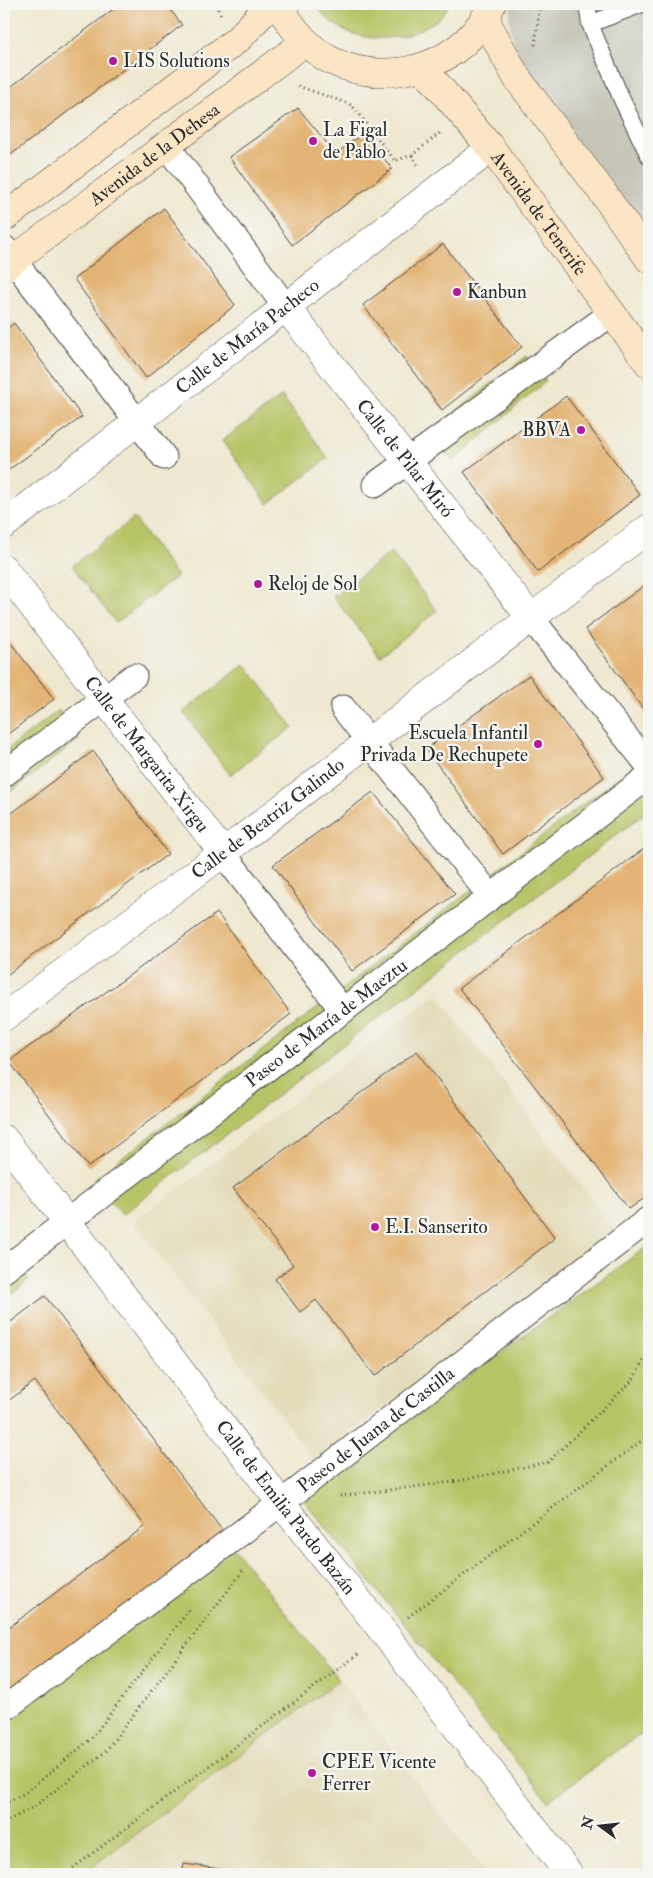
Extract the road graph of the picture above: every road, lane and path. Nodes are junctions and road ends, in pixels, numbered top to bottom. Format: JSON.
{"nodes":[{"id":1,"x":271,"y":4,"type":"edge"},
{"id":2,"x":278,"y":4,"type":"edge"},
{"id":3,"x":588,"y":4,"type":"edge"},
{"id":4,"x":642,"y":4,"type":"edge"},
{"id":5,"x":489,"y":11,"type":"edge"},
{"id":6,"x":590,"y":24,"type":"junction"},
{"id":7,"x":305,"y":42,"type":"junction"},
{"id":8,"x":423,"y":68,"type":"junction"},
{"id":9,"x":167,"y":146,"type":"junction"},
{"id":10,"x":491,"y":148,"type":"junction"},
{"id":11,"x":649,"y":156,"type":"edge"},
{"id":12,"x":4,"y":218,"type":"edge"},
{"id":13,"x":7,"y":259,"type":"edge"},
{"id":14,"x":649,"y":259,"type":"edge"},
{"id":15,"x":285,"y":306,"type":"junction"},
{"id":16,"x":612,"y":313,"type":"junction"},
{"id":17,"x":649,"y":364,"type":"edge"},
{"id":18,"x":137,"y":421,"type":"junction"},
{"id":19,"x":164,"y":456,"type":"dead end"},
{"id":20,"x":408,"y":461,"type":"junction"},
{"id":21,"x":375,"y":485,"type":"dead end"},
{"id":22,"x":4,"y":525,"type":"edge"},
{"id":23,"x":649,"y":528,"type":"edge"},
{"id":24,"x":4,"y":569,"type":"edge"},
{"id":25,"x":531,"y":618,"type":"junction"},
{"id":26,"x":134,"y":676,"type":"dead end"},
{"id":27,"x":103,"y":699,"type":"junction"},
{"id":28,"x":343,"y":708,"type":"dead end"},
{"id":29,"x":369,"y":742,"type":"junction"},
{"id":30,"x":649,"y":766,"type":"edge"},
{"id":31,"x":4,"y":774,"type":"edge"},
{"id":32,"x":649,"y":776,"type":"edge"},
{"id":33,"x":223,"y":853,"type":"junction"},
{"id":34,"x":491,"y":897,"type":"junction"},
{"id":35,"x":343,"y":1011,"type":"junction"},
{"id":36,"x":4,"y":1017,"type":"edge"},
{"id":37,"x":4,"y":1140,"type":"edge"},
{"id":38,"x":649,"y":1219,"type":"edge"},
{"id":39,"x":66,"y":1222,"type":"junction"},
{"id":40,"x":4,"y":1270,"type":"edge"},
{"id":41,"x":649,"y":1435,"type":"edge"},
{"id":42,"x":281,"y":1503,"type":"junction"},
{"id":43,"x":385,"y":1634,"type":"junction"},
{"id":44,"x":4,"y":1709,"type":"edge"},
{"id":45,"x":65,"y":1874,"type":"edge"},
{"id":46,"x":569,"y":1874,"type":"edge"}],
"edges":[{"from":1,"to":12,"type":"main road"},
{"from":2,"to":7,"type":"main road"},
{"from":3,"to":6,"type":"lane"},
{"from":4,"to":6,"type":"lane"},
{"from":5,"to":8,"type":"main road"},
{"from":5,"to":14,"type":"main road"},
{"from":6,"to":11,"type":"lane"},
{"from":7,"to":8,"type":"main road"},
{"from":7,"to":9,"type":"main road","name":"Avenida de la Dehesa"},
{"from":8,"to":10,"type":"main road","name":"Avenida de Tenerife"},
{"from":9,"to":13,"type":"main road","name":"Avenida de la Dehesa"},
{"from":9,"to":15,"type":"street","name":"Calle de Pilar Miró"},
{"from":10,"to":15,"type":"street","name":"Calle de María Pacheco"},
{"from":10,"to":16,"type":"main road","name":"Avenida de Tenerife"},
{"from":13,"to":18,"type":"street"},
{"from":15,"to":18,"type":"street","name":"Calle de María Pacheco"},
{"from":15,"to":20,"type":"street","name":"Calle de Pilar Miró"},
{"from":16,"to":17,"type":"main road","name":"Avenida de Tenerife"},
{"from":16,"to":20,"type":"street"},
{"from":18,"to":19,"type":"street"},
{"from":18,"to":22,"type":"street","name":"Calle de María Pacheco"},
{"from":20,"to":21,"type":"street"},
{"from":20,"to":25,"type":"street","name":"Calle de Pilar Miró"},
{"from":23,"to":25,"type":"street","name":"Calle de Beatriz Galindo"},
{"from":24,"to":27,"type":"street","name":"Calle de Margarita Xirgu"},
{"from":25,"to":29,"type":"street","name":"Calle de Beatriz Galindo"},
{"from":25,"to":30,"type":"street","name":"Calle de Pilar Miró"},
{"from":26,"to":27,"type":"street"},
{"from":27,"to":31,"type":"street"},
{"from":27,"to":33,"type":"street","name":"Calle de Margarita Xirgu"},
{"from":28,"to":29,"type":"street"},
{"from":29,"to":33,"type":"street","name":"Calle de Beatriz Galindo"},
{"from":29,"to":34,"type":"street"},
{"from":32,"to":34,"type":"street","name":"Paseo de María de Maeztu"},
{"from":33,"to":35,"type":"street","name":"Calle de Margarita Xirgu"},
{"from":33,"to":36,"type":"street","name":"Calle de Beatriz Galindo"},
{"from":34,"to":35,"type":"street","name":"Paseo de María de Maeztu"},
{"from":35,"to":39,"type":"street","name":"Paseo de María de Maeztu"},
{"from":37,"to":39,"type":"street","name":"Calle de Emilia Pardo Bazán"},
{"from":38,"to":42,"type":"street","name":"Paseo de Juana de Castilla"},
{"from":39,"to":40,"type":"street","name":"Paseo de María de Maeztu"},
{"from":39,"to":42,"type":"street","name":"Calle de Emilia Pardo Bazán"},
{"from":41,"to":43,"type":"path"},
{"from":42,"to":43,"type":"street","name":"Calle de Emilia Pardo Bazán"},
{"from":42,"to":44,"type":"street","name":"Paseo de Juana de Castilla"},
{"from":43,"to":45,"type":"path"},
{"from":43,"to":46,"type":"street","name":"Calle de Emilia Pardo Bazán"}]}
